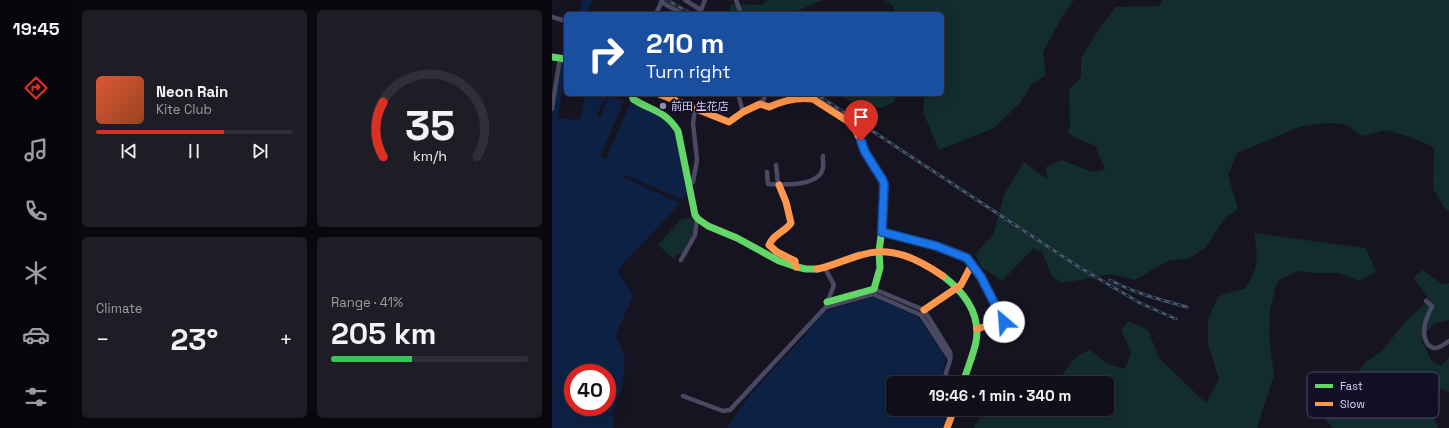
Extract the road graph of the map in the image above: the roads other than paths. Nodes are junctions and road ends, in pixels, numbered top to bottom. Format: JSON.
{"nodes":[{"id":1,"x":685,"y":0,"type":"edge"},
{"id":2,"x":705,"y":0,"type":"edge"},
{"id":3,"x":736,"y":0,"type":"edge"},
{"id":4,"x":662,"y":1,"type":"edge"},
{"id":5,"x":657,"y":12,"type":"edge"},
{"id":6,"x":681,"y":12,"type":"edge"},
{"id":7,"x":740,"y":12,"type":"edge"},
{"id":8,"x":552,"y":17,"type":"edge"},
{"id":9,"x":564,"y":20,"type":"edge"},
{"id":10,"x":552,"y":57,"type":"edge"},
{"id":11,"x":563,"y":58,"type":"edge"},
{"id":12,"x":632,"y":96,"type":"edge"},
{"id":13,"x":664,"y":96,"type":"edge"},
{"id":14,"x":739,"y":96,"type":"edge"},
{"id":15,"x":765,"y":96,"type":"edge"},
{"id":16,"x":760,"y":104,"type":"junction"},
{"id":17,"x":552,"y":109,"type":"edge"},
{"id":18,"x":695,"y":110,"type":"junction"},
{"id":19,"x":743,"y":112,"type":"junction"},
{"id":20,"x":823,"y":156,"type":"dead end"},
{"id":21,"x":776,"y":165,"type":"dead end"},
{"id":22,"x":767,"y":172,"type":"dead end"},
{"id":23,"x":689,"y":184,"type":"junction"},
{"id":24,"x":778,"y":185,"type":"junction"},
{"id":25,"x":697,"y":219,"type":"junction"},
{"id":26,"x":882,"y":232,"type":"junction"},
{"id":27,"x":879,"y":251,"type":"junction"},
{"id":28,"x":681,"y":260,"type":"dead end"},
{"id":29,"x":972,"y":264,"type":"junction"},
{"id":30,"x":796,"y":267,"type":"junction"},
{"id":31,"x":825,"y":268,"type":"junction"},
{"id":32,"x":956,"y":288,"type":"junction"},
{"id":33,"x":874,"y":289,"type":"junction"},
{"id":34,"x":1426,"y":301,"type":"dead end"},
{"id":35,"x":826,"y":305,"type":"junction"},
{"id":36,"x":924,"y":310,"type":"junction"},
{"id":37,"x":977,"y":329,"type":"junction"},
{"id":38,"x":1449,"y":341,"type":"edge"},
{"id":39,"x":950,"y":359,"type":"junction"},
{"id":40,"x":945,"y":376,"type":"edge"},
{"id":41,"x":965,"y":376,"type":"edge"},
{"id":42,"x":683,"y":396,"type":"dead end"},
{"id":43,"x":951,"y":417,"type":"edge"},
{"id":44,"x":947,"y":428,"type":"edge"}],
"edges":[{"from":1,"to":2,"type":"street"},
{"from":3,"to":7,"type":"street"},
{"from":4,"to":5,"type":"street"},
{"from":4,"to":6,"type":"street"},
{"from":8,"to":9,"type":"street"},
{"from":10,"to":11,"type":"street"},
{"from":11,"to":17,"type":"street"},
{"from":12,"to":23,"type":"street"},
{"from":13,"to":18,"type":"street"},
{"from":14,"to":19,"type":"street"},
{"from":15,"to":16,"type":"street"},
{"from":16,"to":19,"type":"street"},
{"from":16,"to":26,"type":"street"},
{"from":18,"to":19,"type":"street"},
{"from":18,"to":23,"type":"street"},
{"from":20,"to":24,"type":"street"},
{"from":21,"to":24,"type":"street"},
{"from":22,"to":24,"type":"street"},
{"from":23,"to":25,"type":"street"},
{"from":24,"to":30,"type":"street"},
{"from":25,"to":28,"type":"street"},
{"from":25,"to":30,"type":"street"},
{"from":26,"to":27,"type":"street"},
{"from":26,"to":29,"type":"street"},
{"from":27,"to":31,"type":"street"},
{"from":27,"to":32,"type":"street"},
{"from":27,"to":33,"type":"street"},
{"from":29,"to":32,"type":"street"},
{"from":29,"to":37,"type":"street"},
{"from":30,"to":31,"type":"street"},
{"from":31,"to":35,"type":"street"},
{"from":32,"to":36,"type":"street"},
{"from":32,"to":37,"type":"street"},
{"from":33,"to":35,"type":"street"},
{"from":33,"to":36,"type":"street"},
{"from":34,"to":38,"type":"street"},
{"from":35,"to":39,"type":"street"},
{"from":35,"to":42,"type":"street"},
{"from":36,"to":39,"type":"street"},
{"from":37,"to":41,"type":"street"},
{"from":39,"to":40,"type":"street"},
{"from":43,"to":44,"type":"street"}]}
